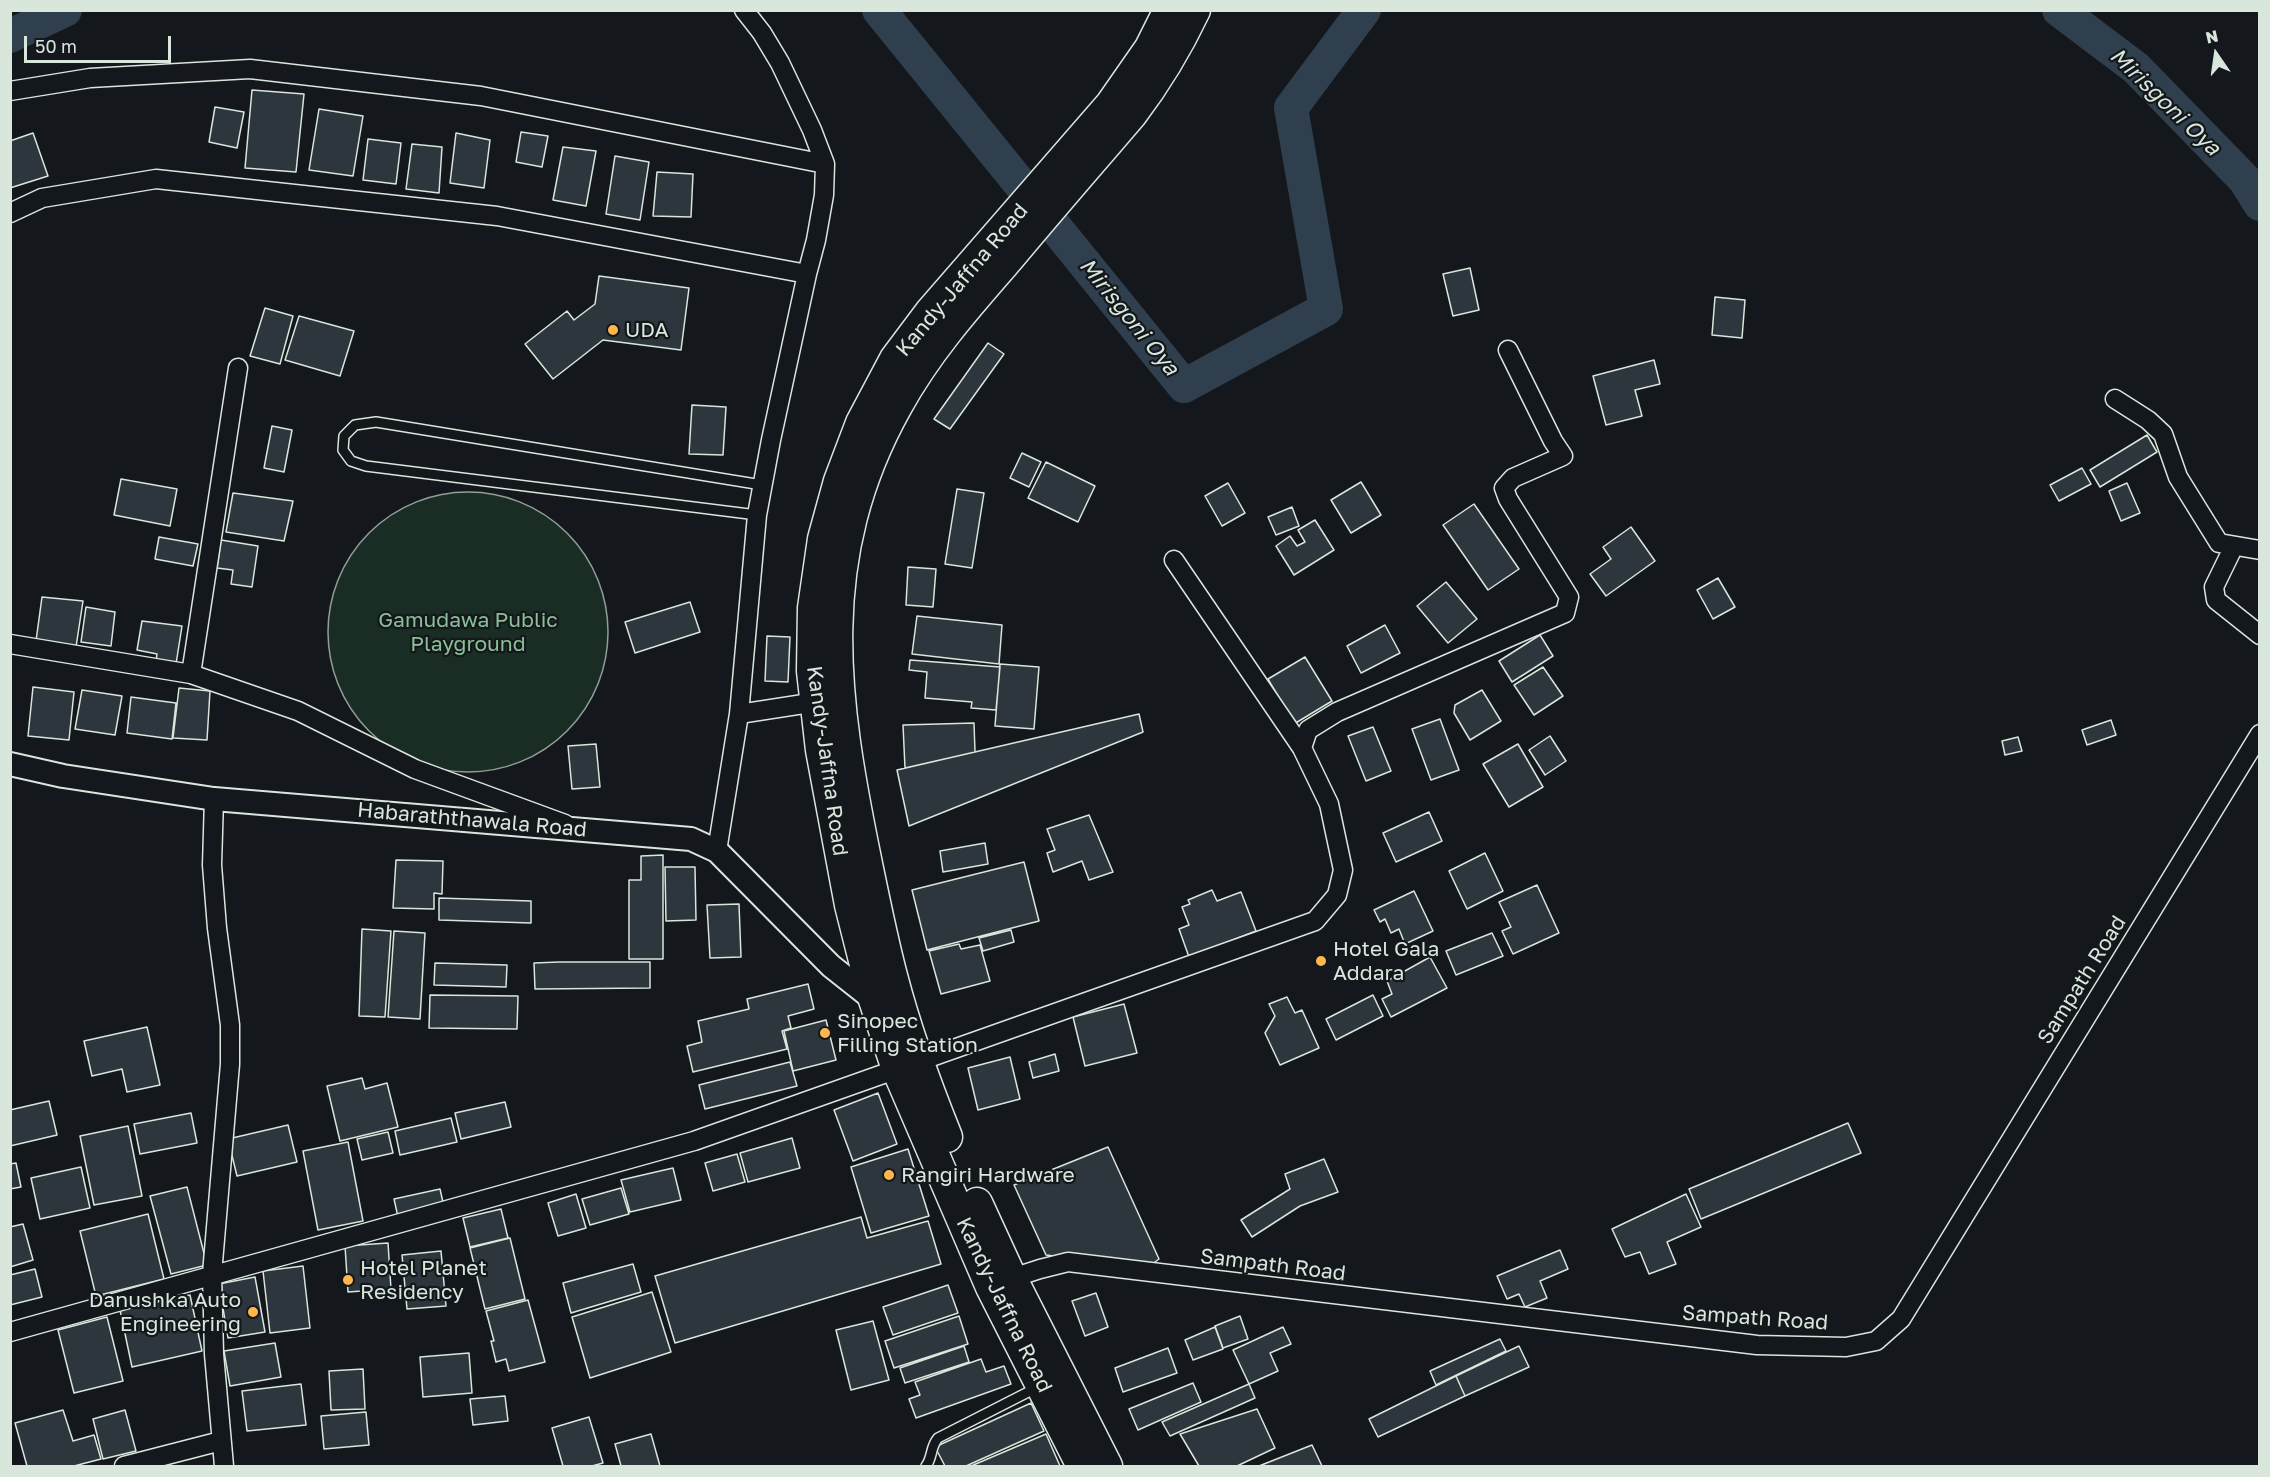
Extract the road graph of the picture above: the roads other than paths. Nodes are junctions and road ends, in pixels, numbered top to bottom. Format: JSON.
{"nodes":[{"id":1,"x":744,"y":10,"type":"edge"},
{"id":2,"x":1169,"y":10,"type":"edge"},
{"id":3,"x":1195,"y":10,"type":"edge"},
{"id":4,"x":10,"y":91,"type":"edge"},
{"id":5,"x":1084,"y":153,"type":"junction"},
{"id":6,"x":825,"y":164,"type":"junction"},
{"id":7,"x":10,"y":213,"type":"edge"},
{"id":8,"x":807,"y":274,"type":"junction"},
{"id":9,"x":1508,"y":350,"type":"dead end"},
{"id":10,"x":238,"y":368,"type":"dead end"},
{"id":11,"x":2115,"y":399,"type":"dead end"},
{"id":12,"x":762,"y":485,"type":"junction"},
{"id":13,"x":757,"y":515,"type":"junction"},
{"id":14,"x":2234,"y":546,"type":"junction"},
{"id":15,"x":2259,"y":550,"type":"edge"},
{"id":16,"x":1174,"y":560,"type":"dead end"},
{"id":17,"x":2259,"y":635,"type":"edge"},
{"id":18,"x":10,"y":644,"type":"edge"},
{"id":19,"x":191,"y":674,"type":"junction"},
{"id":20,"x":826,"y":701,"type":"junction"},
{"id":21,"x":739,"y":714,"type":"junction"},
{"id":22,"x":2259,"y":734,"type":"edge"},
{"id":23,"x":1302,"y":748,"type":"junction"},
{"id":24,"x":10,"y":764,"type":"edge"},
{"id":25,"x":214,"y":799,"type":"junction"},
{"id":26,"x":581,"y":829,"type":"junction"},
{"id":27,"x":717,"y":851,"type":"junction"},
{"id":28,"x":874,"y":1000,"type":"junction"},
{"id":29,"x":908,"y":1065,"type":"junction"},
{"id":30,"x":212,"y":1274,"type":"junction"},
{"id":31,"x":1001,"y":1282,"type":"junction"},
{"id":32,"x":10,"y":1332,"type":"edge"},
{"id":33,"x":1041,"y":1385,"type":"junction"},
{"id":34,"x":222,"y":1441,"type":"junction"},
{"id":35,"x":124,"y":1467,"type":"edge"},
{"id":36,"x":224,"y":1467,"type":"edge"},
{"id":37,"x":926,"y":1467,"type":"edge"},
{"id":38,"x":1082,"y":1467,"type":"edge"},
{"id":39,"x":1107,"y":1467,"type":"edge"}],
"edges":[{"from":1,"to":6,"type":"street"},
{"from":2,"to":5,"type":"highway","name":"Kandy-Jaffna Road"},
{"from":3,"to":5,"type":"highway","name":"Kandy-Jaffna Road"},
{"from":4,"to":6,"type":"street"},
{"from":5,"to":20,"type":"highway","name":"Kandy-Jaffna Road"},
{"from":6,"to":8,"type":"street"},
{"from":7,"to":8,"type":"street"},
{"from":8,"to":12,"type":"street"},
{"from":9,"to":23,"type":"street"},
{"from":10,"to":19,"type":"street"},
{"from":11,"to":14,"type":"street"},
{"from":12,"to":13,"type":"street"},
{"from":12,"to":13,"type":"lane"},
{"from":13,"to":21,"type":"street"},
{"from":14,"to":15,"type":"street"},
{"from":14,"to":17,"type":"street"},
{"from":16,"to":23,"type":"street"},
{"from":18,"to":19,"type":"street"},
{"from":19,"to":26,"type":"street"},
{"from":20,"to":21,"type":"street"},
{"from":20,"to":28,"type":"highway","name":"Kandy-Jaffna Road"},
{"from":20,"to":29,"type":"highway","name":"Kandy-Jaffna Road"},
{"from":21,"to":27,"type":"street"},
{"from":22,"to":31,"type":"street","name":"Sampath Road"},
{"from":23,"to":29,"type":"street"},
{"from":24,"to":25,"type":"street","name":"Habaraththawala Road"},
{"from":25,"to":26,"type":"street","name":"Habaraththawala Road"},
{"from":25,"to":30,"type":"street"},
{"from":26,"to":27,"type":"street","name":"Habaraththawala Road"},
{"from":27,"to":28,"type":"street","name":"Habaraththawala Road"},
{"from":28,"to":29,"type":"highway","name":"Kandy-Jaffna Road"},
{"from":29,"to":30,"type":"street"},
{"from":29,"to":31,"type":"highway","name":"Kandy-Jaffna Road"},
{"from":30,"to":32,"type":"street"},
{"from":30,"to":34,"type":"street"},
{"from":31,"to":33,"type":"highway","name":"Kandy-Jaffna Road"},
{"from":31,"to":39,"type":"highway","name":"Kandy-Jaffna Road"},
{"from":33,"to":37,"type":"lane"},
{"from":33,"to":38,"type":"highway","name":"Kandy-Jaffna Road"},
{"from":34,"to":35,"type":"street"},
{"from":34,"to":36,"type":"street"}]}
